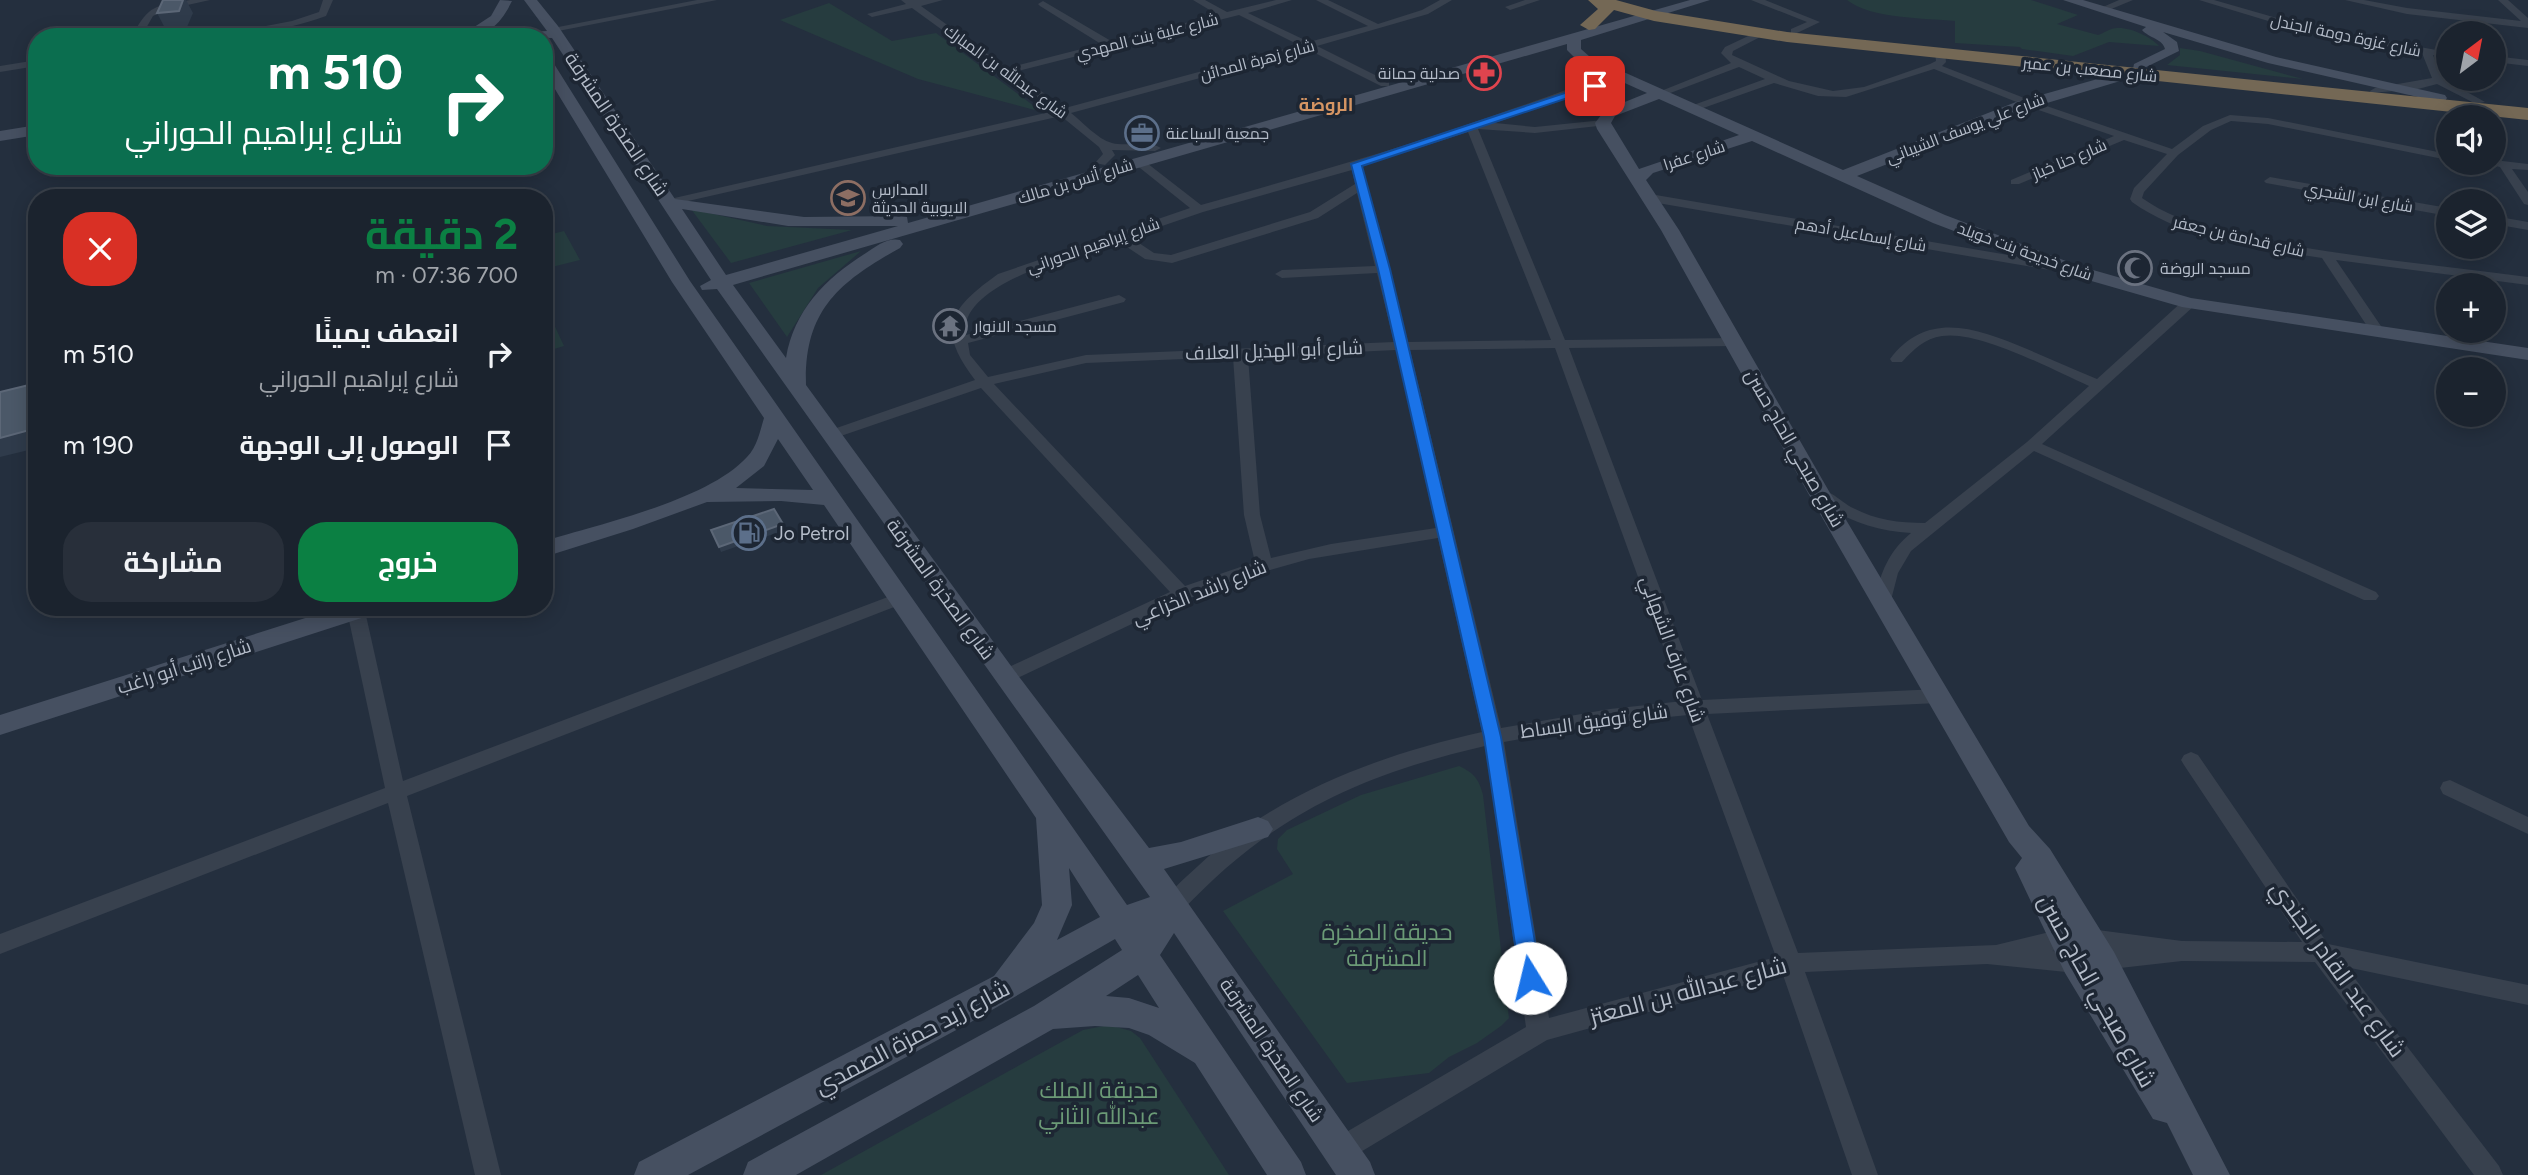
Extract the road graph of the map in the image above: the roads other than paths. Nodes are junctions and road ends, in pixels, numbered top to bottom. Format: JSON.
{"nodes":[{"id":1,"x":205,"y":0,"type":"edge"},
{"id":2,"x":328,"y":0,"type":"edge"},
{"id":3,"x":530,"y":0,"type":"edge"},
{"id":4,"x":712,"y":0,"type":"edge"},
{"id":5,"x":938,"y":0,"type":"edge"},
{"id":6,"x":1198,"y":0,"type":"edge"},
{"id":7,"x":1287,"y":0,"type":"edge"},
{"id":8,"x":1321,"y":0,"type":"edge"},
{"id":9,"x":1447,"y":0,"type":"edge"},
{"id":10,"x":1535,"y":0,"type":"edge"},
{"id":11,"x":1597,"y":0,"type":"edge"},
{"id":12,"x":1703,"y":0,"type":"edge"},
{"id":13,"x":1756,"y":0,"type":"edge"},
{"id":14,"x":2051,"y":0,"type":"edge"},
{"id":15,"x":2069,"y":0,"type":"edge"},
{"id":16,"x":2128,"y":0,"type":"edge"},
{"id":17,"x":2204,"y":0,"type":"edge"},
{"id":18,"x":2350,"y":0,"type":"edge"},
{"id":19,"x":2503,"y":0,"type":"edge"},
{"id":20,"x":506,"y":1,"type":"edge"},
{"id":21,"x":672,"y":3,"type":"edge"},
{"id":22,"x":909,"y":3,"type":"edge"},
{"id":23,"x":1042,"y":4,"type":"dead end"},
{"id":24,"x":1510,"y":7,"type":"dead end"},
{"id":25,"x":1652,"y":8,"type":"edge"},
{"id":26,"x":2101,"y":10,"type":"junction"},
{"id":27,"x":1240,"y":12,"type":"junction"},
{"id":28,"x":872,"y":14,"type":"dead end"},
{"id":29,"x":1227,"y":16,"type":"junction"},
{"id":30,"x":2528,"y":24,"type":"edge"},
{"id":31,"x":1589,"y":25,"type":"junction"},
{"id":32,"x":1377,"y":27,"type":"junction"},
{"id":33,"x":141,"y":28,"type":"edge"},
{"id":34,"x":269,"y":28,"type":"edge"},
{"id":35,"x":481,"y":28,"type":"edge"},
{"id":36,"x":535,"y":28,"type":"edge"},
{"id":37,"x":540,"y":28,"type":"edge"},
{"id":38,"x":1753,"y":29,"type":"junction"},
{"id":39,"x":553,"y":31,"type":"edge"},
{"id":40,"x":1794,"y":31,"type":"junction"},
{"id":41,"x":1574,"y":38,"type":"junction"},
{"id":42,"x":1110,"y":45,"type":"junction"},
{"id":43,"x":1307,"y":46,"type":"junction"},
{"id":44,"x":553,"y":49,"type":"edge"},
{"id":45,"x":1530,"y":51,"type":"junction"},
{"id":46,"x":2427,"y":53,"type":"junction"},
{"id":47,"x":2436,"y":54,"type":"edge"},
{"id":48,"x":1937,"y":60,"type":"junction"},
{"id":49,"x":2506,"y":61,"type":"edge"},
{"id":50,"x":2528,"y":63,"type":"edge"},
{"id":51,"x":28,"y":64,"type":"edge"},
{"id":52,"x":1738,"y":64,"type":"junction"},
{"id":53,"x":0,"y":69,"type":"edge"},
{"id":54,"x":2135,"y":70,"type":"junction"},
{"id":55,"x":1006,"y":71,"type":"junction"},
{"id":56,"x":553,"y":74,"type":"edge"},
{"id":57,"x":2086,"y":75,"type":"junction"},
{"id":58,"x":1617,"y":76,"type":"junction"},
{"id":59,"x":1778,"y":78,"type":"junction"},
{"id":60,"x":2436,"y":80,"type":"edge"},
{"id":61,"x":1385,"y":85,"type":"junction"},
{"id":62,"x":2395,"y":89,"type":"junction"},
{"id":63,"x":2436,"y":89,"type":"edge"},
{"id":64,"x":2436,"y":89,"type":"edge"},
{"id":65,"x":2375,"y":91,"type":"junction"},
{"id":66,"x":2445,"y":91,"type":"edge"},
{"id":67,"x":1661,"y":95,"type":"junction"},
{"id":68,"x":2028,"y":103,"type":"junction"},
{"id":69,"x":2528,"y":107,"type":"edge"},
{"id":70,"x":1692,"y":109,"type":"junction"},
{"id":71,"x":1063,"y":112,"type":"junction"},
{"id":72,"x":2528,"y":114,"type":"edge"},
{"id":73,"x":1603,"y":123,"type":"junction"},
{"id":74,"x":28,"y":124,"type":"edge"},
{"id":75,"x":1476,"y":125,"type":"junction"},
{"id":76,"x":0,"y":129,"type":"edge"},
{"id":77,"x":28,"y":131,"type":"edge"},
{"id":78,"x":0,"y":136,"type":"edge"},
{"id":79,"x":1752,"y":136,"type":"junction"},
{"id":80,"x":2123,"y":136,"type":"junction"},
{"id":81,"x":1104,"y":145,"type":"junction"},
{"id":82,"x":1155,"y":148,"type":"junction"},
{"id":83,"x":2174,"y":153,"type":"junction"},
{"id":84,"x":2436,"y":155,"type":"edge"},
{"id":85,"x":1139,"y":162,"type":"junction"},
{"id":86,"x":1101,"y":163,"type":"junction"},
{"id":87,"x":1356,"y":164,"type":"junction"},
{"id":88,"x":2506,"y":165,"type":"edge"},
{"id":89,"x":2528,"y":167,"type":"edge"},
{"id":90,"x":2506,"y":168,"type":"edge"},
{"id":91,"x":1842,"y":176,"type":"junction"},
{"id":92,"x":1639,"y":178,"type":"junction"},
{"id":93,"x":2270,"y":181,"type":"dead end"},
{"id":94,"x":2015,"y":182,"type":"dead end"},
{"id":95,"x":1362,"y":185,"type":"junction"},
{"id":96,"x":1650,"y":198,"type":"junction"},
{"id":97,"x":2528,"y":201,"type":"edge"},
{"id":98,"x":670,"y":204,"type":"junction"},
{"id":99,"x":1199,"y":209,"type":"junction"},
{"id":100,"x":2436,"y":210,"type":"edge"},
{"id":101,"x":901,"y":220,"type":"junction"},
{"id":102,"x":2506,"y":222,"type":"edge"},
{"id":103,"x":935,"y":223,"type":"junction"},
{"id":104,"x":2528,"y":226,"type":"edge"},
{"id":105,"x":1119,"y":236,"type":"junction"},
{"id":106,"x":2327,"y":256,"type":"junction"},
{"id":107,"x":1384,"y":269,"type":"junction"},
{"id":108,"x":2073,"y":270,"type":"junction"},
{"id":109,"x":1282,"y":274,"type":"dead end"},
{"id":110,"x":719,"y":278,"type":"junction"},
{"id":111,"x":2528,"y":281,"type":"edge"},
{"id":112,"x":684,"y":287,"type":"junction"},
{"id":113,"x":1119,"y":299,"type":"dead end"},
{"id":114,"x":2189,"y":303,"type":"junction"},
{"id":115,"x":2378,"y":332,"type":"junction"},
{"id":116,"x":959,"y":341,"type":"junction"},
{"id":117,"x":1735,"y":342,"type":"junction"},
{"id":118,"x":1560,"y":344,"type":"junction"},
{"id":119,"x":1402,"y":346,"type":"junction"},
{"id":120,"x":1240,"y":351,"type":"junction"},
{"id":121,"x":2528,"y":354,"type":"edge"},
{"id":122,"x":1897,"y":359,"type":"dead end"},
{"id":123,"x":984,"y":382,"type":"junction"},
{"id":124,"x":2098,"y":385,"type":"junction"},
{"id":125,"x":796,"y":389,"type":"junction"},
{"id":126,"x":775,"y":417,"type":"junction"},
{"id":127,"x":830,"y":435,"type":"junction"},
{"id":128,"x":2032,"y":445,"type":"junction"},
{"id":129,"x":1819,"y":493,"type":"junction"},
{"id":130,"x":706,"y":495,"type":"junction"},
{"id":131,"x":832,"y":499,"type":"junction"},
{"id":132,"x":1929,"y":528,"type":"junction"},
{"id":133,"x":1444,"y":532,"type":"junction"},
{"id":134,"x":553,"y":546,"type":"edge"},
{"id":135,"x":1265,"y":565,"type":"junction"},
{"id":136,"x":1182,"y":595,"type":"junction"},
{"id":137,"x":2370,"y":596,"type":"dead end"},
{"id":138,"x":901,"y":598,"type":"junction"},
{"id":139,"x":1884,"y":600,"type":"junction"},
{"id":140,"x":340,"y":616,"type":"edge"},
{"id":141,"x":363,"y":616,"type":"edge"},
{"id":142,"x":1005,"y":677,"type":"junction"},
{"id":143,"x":1938,"y":696,"type":"junction"},
{"id":144,"x":1694,"y":707,"type":"junction"},
{"id":145,"x":0,"y":725,"type":"edge"},
{"id":146,"x":1493,"y":737,"type":"junction"},
{"id":147,"x":2191,"y":760,"type":"dead end"},
{"id":148,"x":2450,"y":788,"type":"dead end"},
{"id":149,"x":396,"y":793,"type":"junction"},
{"id":150,"x":1049,"y":815,"type":"junction"},
{"id":151,"x":2528,"y":826,"type":"edge"},
{"id":152,"x":1258,"y":829,"type":"junction"},
{"id":153,"x":1142,"y":860,"type":"junction"},
{"id":154,"x":1173,"y":905,"type":"junction"},
{"id":155,"x":1120,"y":923,"type":"junction"},
{"id":156,"x":0,"y":944,"type":"edge"},
{"id":157,"x":2083,"y":951,"type":"junction"},
{"id":158,"x":2321,"y":952,"type":"junction"},
{"id":159,"x":1142,"y":954,"type":"junction"},
{"id":160,"x":1790,"y":963,"type":"junction"},
{"id":161,"x":1002,"y":989,"type":"junction"},
{"id":162,"x":2528,"y":995,"type":"edge"},
{"id":163,"x":1046,"y":1016,"type":"junction"},
{"id":164,"x":1539,"y":1032,"type":"junction"},
{"id":165,"x":1216,"y":1064,"type":"junction"},
{"id":166,"x":1340,"y":1150,"type":"junction"},
{"id":167,"x":488,"y":1175,"type":"edge"},
{"id":168,"x":652,"y":1175,"type":"edge"},
{"id":169,"x":761,"y":1175,"type":"edge"},
{"id":170,"x":1288,"y":1175,"type":"edge"},
{"id":171,"x":1357,"y":1175,"type":"edge"},
{"id":172,"x":1865,"y":1175,"type":"edge"},
{"id":173,"x":2212,"y":1175,"type":"edge"},
{"id":174,"x":2490,"y":1175,"type":"edge"}],
"edges":[{"from":1,"to":33,"type":"street"},
{"from":2,"to":34,"type":"street"},
{"from":3,"to":37,"type":"main road","name":"شارع الصخرة المشرفة"},
{"from":4,"to":21,"type":"street"},
{"from":5,"to":22,"type":"street"},
{"from":6,"to":29,"type":"street"},
{"from":7,"to":27,"type":"street","name":"شارع علية بنت المهدي"},
{"from":8,"to":32,"type":"street"},
{"from":9,"to":32,"type":"street","name":"شارع زهرة المدائن"},
{"from":10,"to":24,"type":"street"},
{"from":11,"to":25,"type":"highway","name":"شارع مصعب بن عمير"},
{"from":11,"to":31,"type":"highway"},
{"from":12,"to":25,"type":"main road","name":"شارع أنس بن مالك"},
{"from":12,"to":38,"type":"highway"},
{"from":13,"to":40,"type":"street"},
{"from":14,"to":54,"type":"main road"},
{"from":15,"to":26,"type":"main road","name":"شارع مصعب بن عمير"},
{"from":16,"to":26,"type":"street"},
{"from":17,"to":46,"type":"street","name":"شارع غزوة دومة الجندل"},
{"from":18,"to":30,"type":"street"},
{"from":19,"to":30,"type":"street"},
{"from":20,"to":35,"type":"main road"},
{"from":20,"to":36,"type":"main road","name":"شارع الصخرة المشرفة"},
{"from":21,"to":39,"type":"street"},
{"from":22,"to":28,"type":"street"},
{"from":22,"to":55,"type":"street","name":"شارع عبدالله بن المبارك"},
{"from":23,"to":42,"type":"street"},
{"from":25,"to":31,"type":"main road","name":"شارع أنس بن مالك"},
{"from":25,"to":38,"type":"highway","name":"شارع مصعب بن عمير"},
{"from":25,"to":41,"type":"main road","name":"شارع أنس بن مالك"},
{"from":26,"to":62,"type":"main road","name":"شارع مصعب بن عمير"},
{"from":27,"to":29,"type":"street","name":"شارع علية بنت المهدي"},
{"from":27,"to":43,"type":"street"},
{"from":29,"to":42,"type":"street","name":"شارع علية بنت المهدي"},
{"from":31,"to":61,"type":"main road","name":"شارع أنس بن مالك"},
{"from":32,"to":43,"type":"street","name":"شارع زهرة المدائن"},
{"from":38,"to":40,"type":"highway","name":"شارع مصعب بن عمير"},
{"from":38,"to":48,"type":"highway","name":"شارع مصعب بن عمير"},
{"from":38,"to":52,"type":"street"},
{"from":40,"to":54,"type":"highway","name":"شارع مصعب بن عمير"},
{"from":41,"to":45,"type":"main road","name":"شارع أنس بن مالك"},
{"from":41,"to":58,"type":"main road","name":"شارع خديجة بنت خويلد"},
{"from":42,"to":55,"type":"street","name":"شارع علية بنت المهدي"},
{"from":43,"to":61,"type":"street"},
{"from":43,"to":71,"type":"street","name":"شارع زهرة المدائن"},
{"from":44,"to":98,"type":"main road","name":"شارع الصخرة المشرفة"},
{"from":45,"to":58,"type":"main road","name":"شارع خديجة بنت خويلد"},
{"from":45,"to":85,"type":"main road","name":"شارع أنس بن مالك"},
{"from":46,"to":47,"type":"street","name":"شارع غزوة دومة الجندل"},
{"from":46,"to":60,"type":"street"},
{"from":48,"to":57,"type":"highway","name":"شارع مصعب بن عمير"},
{"from":48,"to":59,"type":"street"},
{"from":48,"to":68,"type":"street"},
{"from":49,"to":50,"type":"street"},
{"from":51,"to":53,"type":"street"},
{"from":52,"to":59,"type":"street"},
{"from":52,"to":67,"type":"street"},
{"from":54,"to":57,"type":"highway","name":"شارع مصعب بن عمير"},
{"from":54,"to":65,"type":"highway","name":"شارع مصعب بن عمير"},
{"from":54,"to":72,"type":"highway","name":"شارع مصعب بن عمير"},
{"from":55,"to":71,"type":"street","name":"شارع عبدالله بن المبارك"},
{"from":56,"to":112,"type":"main road","name":"شارع الصخرة المشرفة"},
{"from":57,"to":68,"type":"main road","name":"شارع علي يوسف الشيباني"},
{"from":58,"to":67,"type":"main road","name":"شارع خديجة بنت خويلد"},
{"from":58,"to":75,"type":"street","name":"شارع إبراهيم الحوراني"},
{"from":59,"to":70,"type":"street"},
{"from":61,"to":82,"type":"main road","name":"شارع أنس بن مالك"},
{"from":62,"to":63,"type":"main road","name":"شارع مصعب بن عمير"},
{"from":62,"to":65,"type":"street"},
{"from":64,"to":65,"type":"highway","name":"شارع مصعب بن عمير"},
{"from":66,"to":69,"type":"highway","name":"شارع مصعب بن عمير"},
{"from":67,"to":70,"type":"main road","name":"شارع خديجة بنت خويلد"},
{"from":67,"to":73,"type":"main road"},
{"from":68,"to":80,"type":"street"},
{"from":68,"to":91,"type":"main road","name":"شارع علي يوسف الشيباني"},
{"from":70,"to":79,"type":"main road","name":"شارع خديجة بنت خويلد"},
{"from":71,"to":81,"type":"street","name":"شارع عبدالله بن المبارك"},
{"from":71,"to":98,"type":"street","name":"شارع زهرة المدائن"},
{"from":73,"to":75,"type":"street"},
{"from":73,"to":92,"type":"main road","name":"شارع صبحي الحاج حسن"},
{"from":74,"to":76,"type":"main road"},
{"from":75,"to":87,"type":"street","name":"شارع إبراهيم الحوراني"},
{"from":75,"to":118,"type":"street","name":"شارع عارف الشهابي"},
{"from":77,"to":78,"type":"main road"},
{"from":79,"to":91,"type":"main road","name":"شارع خديجة بنت خويلد"},
{"from":79,"to":92,"type":"main road","name":"شارع عفرا"},
{"from":80,"to":83,"type":"street"},
{"from":80,"to":94,"type":"street","name":"شارع حنا خباز"},
{"from":81,"to":82,"type":"street"},
{"from":81,"to":86,"type":"street"},
{"from":82,"to":86,"type":"main road","name":"شارع أنس بن مالك"},
{"from":83,"to":84,"type":"street","name":"شارع قدامة بن جعفر"},
{"from":83,"to":106,"type":"street","name":"شارع قدامة بن جعفر"},
{"from":85,"to":99,"type":"street"},
{"from":85,"to":103,"type":"main road","name":"شارع أنس بن مالك"},
{"from":86,"to":101,"type":"main road","name":"شارع أنس بن مالك"},
{"from":87,"to":95,"type":"street"},
{"from":87,"to":99,"type":"street","name":"شارع إبراهيم الحوراني"},
{"from":88,"to":89,"type":"street"},
{"from":90,"to":97,"type":"street"},
{"from":91,"to":108,"type":"main road","name":"شارع خديجة بنت خويلد"},
{"from":92,"to":96,"type":"main road","name":"شارع صبحي الحاج حسن"},
{"from":93,"to":100,"type":"street","name":"شارع ابن الشجري"},
{"from":95,"to":105,"type":"street"},
{"from":95,"to":107,"type":"street"},
{"from":96,"to":108,"type":"street","name":"شارع إسماعيل أدهم"},
{"from":96,"to":117,"type":"main road","name":"شارع صبحي الحاج حسن"},
{"from":98,"to":101,"type":"main road"},
{"from":98,"to":110,"type":"main road","name":"شارع الصخرة المشرفة"},
{"from":99,"to":105,"type":"street","name":"شارع إبراهيم الحوراني"},
{"from":101,"to":110,"type":"main road","name":"شارع أنس بن مالك"},
{"from":102,"to":104,"type":"street"},
{"from":103,"to":110,"type":"main road","name":"شارع أنس بن مالك"},
{"from":103,"to":125,"type":"main road"},
{"from":105,"to":116,"type":"street","name":"شارع إبراهيم الحوراني"},
{"from":106,"to":111,"type":"street","name":"شارع قدامة بن جعفر"},
{"from":106,"to":115,"type":"street"},
{"from":107,"to":109,"type":"street"},
{"from":107,"to":119,"type":"street"},
{"from":108,"to":114,"type":"main road","name":"شارع خديجة بنت خويلد"},
{"from":110,"to":112,"type":"main road","name":"شارع أنس بن مالك"},
{"from":110,"to":125,"type":"main road","name":"شارع الصخرة المشرفة"},
{"from":112,"to":126,"type":"main road","name":"شارع الصخرة المشرفة"},
{"from":113,"to":116,"type":"street"},
{"from":114,"to":115,"type":"main road","name":"شارع خديجة بنت خويلد"},
{"from":114,"to":124,"type":"street"},
{"from":115,"to":121,"type":"main road","name":"شارع خديجة بنت خويلد"},
{"from":116,"to":123,"type":"street"},
{"from":117,"to":118,"type":"street","name":"شارع أبو الهذيل العلاف"},
{"from":117,"to":129,"type":"main road","name":"شارع صبحي الحاج حسن"},
{"from":118,"to":119,"type":"street","name":"شارع أبو الهذيل العلاف"},
{"from":118,"to":144,"type":"street","name":"شارع عارف الشهابي"},
{"from":119,"to":120,"type":"street","name":"شارع أبو الهذيل العلاف"},
{"from":119,"to":133,"type":"street"},
{"from":120,"to":123,"type":"street","name":"شارع أبو الهذيل العلاف"},
{"from":120,"to":135,"type":"street"},
{"from":122,"to":124,"type":"street"},
{"from":123,"to":127,"type":"street","name":"شارع أبو الهذيل العلاف"},
{"from":123,"to":136,"type":"street"},
{"from":124,"to":128,"type":"street"},
{"from":125,"to":127,"type":"main road","name":"شارع الصخرة المشرفة"},
{"from":126,"to":130,"type":"main road"},
{"from":126,"to":131,"type":"main road","name":"شارع الصخرة المشرفة"},
{"from":127,"to":142,"type":"main road","name":"شارع الصخرة المشرفة"},
{"from":128,"to":132,"type":"street"},
{"from":128,"to":137,"type":"street"},
{"from":129,"to":132,"type":"street"},
{"from":129,"to":139,"type":"main road","name":"شارع صبحي الحاج حسن"},
{"from":130,"to":131,"type":"main road"},
{"from":130,"to":134,"type":"main road"},
{"from":131,"to":138,"type":"main road","name":"شارع الصخرة المشرفة"},
{"from":132,"to":139,"type":"street"},
{"from":133,"to":135,"type":"street","name":"شارع راشد الخزاعي"},
{"from":133,"to":146,"type":"street"},
{"from":135,"to":136,"type":"street","name":"شارع راشد الخزاعي"},
{"from":136,"to":142,"type":"street","name":"شارع راشد الخزاعي"},
{"from":138,"to":149,"type":"street"},
{"from":138,"to":150,"type":"main road","name":"شارع الصخرة المشرفة"},
{"from":139,"to":143,"type":"main road","name":"شارع صبحي الحاج حسن"},
{"from":140,"to":145,"type":"main road","name":"شارع راتب أبو راغب"},
{"from":141,"to":149,"type":"street"},
{"from":142,"to":153,"type":"main road","name":"شارع الصخرة المشرفة"},
{"from":143,"to":144,"type":"street","name":"شارع توفيق البساط"},
{"from":143,"to":157,"type":"main road","name":"شارع صبحي الحاج حسن"},
{"from":144,"to":146,"type":"street","name":"شارع توفيق البساط"},
{"from":144,"to":160,"type":"street","name":"شارع عارف الشهابي"},
{"from":146,"to":152,"type":"street","name":"شارع توفيق البساط"},
{"from":146,"to":164,"type":"street"},
{"from":147,"to":158,"type":"street","name":"شارع عبد القادر الجندي"},
{"from":148,"to":151,"type":"street"},
{"from":149,"to":156,"type":"street"},
{"from":149,"to":167,"type":"street"},
{"from":150,"to":155,"type":"main road","name":"شارع الصخرة المشرفة"},
{"from":150,"to":161,"type":"main road"},
{"from":152,"to":153,"type":"main road"},
{"from":152,"to":154,"type":"street","name":"شارع توفيق البساط"},
{"from":153,"to":154,"type":"main road","name":"شارع الصخرة المشرفة"},
{"from":154,"to":155,"type":"main road","name":"شارع زيد حمزة الصمدي"},
{"from":154,"to":159,"type":"main road"},
{"from":154,"to":166,"type":"main road","name":"شارع الصخرة المشرفة"},
{"from":155,"to":159,"type":"main road","name":"شارع الصخرة المشرفة"},
{"from":155,"to":161,"type":"main road","name":"شارع زيد حمزة الصمدي"},
{"from":157,"to":158,"type":"street","name":"شارع عبدالله بن المعتز"},
{"from":157,"to":160,"type":"street","name":"شارع عبدالله بن المعتز"},
{"from":157,"to":173,"type":"main road","name":"شارع صبحي الحاج حسن"},
{"from":158,"to":162,"type":"street","name":"شارع عبدالله بن المعتز"},
{"from":158,"to":174,"type":"street","name":"شارع عبد القادر الجندي"},
{"from":159,"to":163,"type":"main road"},
{"from":159,"to":165,"type":"main road","name":"شارع الصخرة المشرفة"},
{"from":160,"to":164,"type":"street","name":"شارع عبدالله بن المعتز"},
{"from":160,"to":172,"type":"street","name":"شارع عارف الشهابي"},
{"from":161,"to":168,"type":"main road","name":"شارع زيد حمزة الصمدي"},
{"from":163,"to":165,"type":"main road"},
{"from":163,"to":169,"type":"main road"},
{"from":164,"to":166,"type":"street","name":"شارع عبدالله بن المعتز"},
{"from":165,"to":170,"type":"main road","name":"شارع الصخرة المشرفة"},
{"from":166,"to":171,"type":"main road","name":"شارع الصخرة المشرفة"}]}
